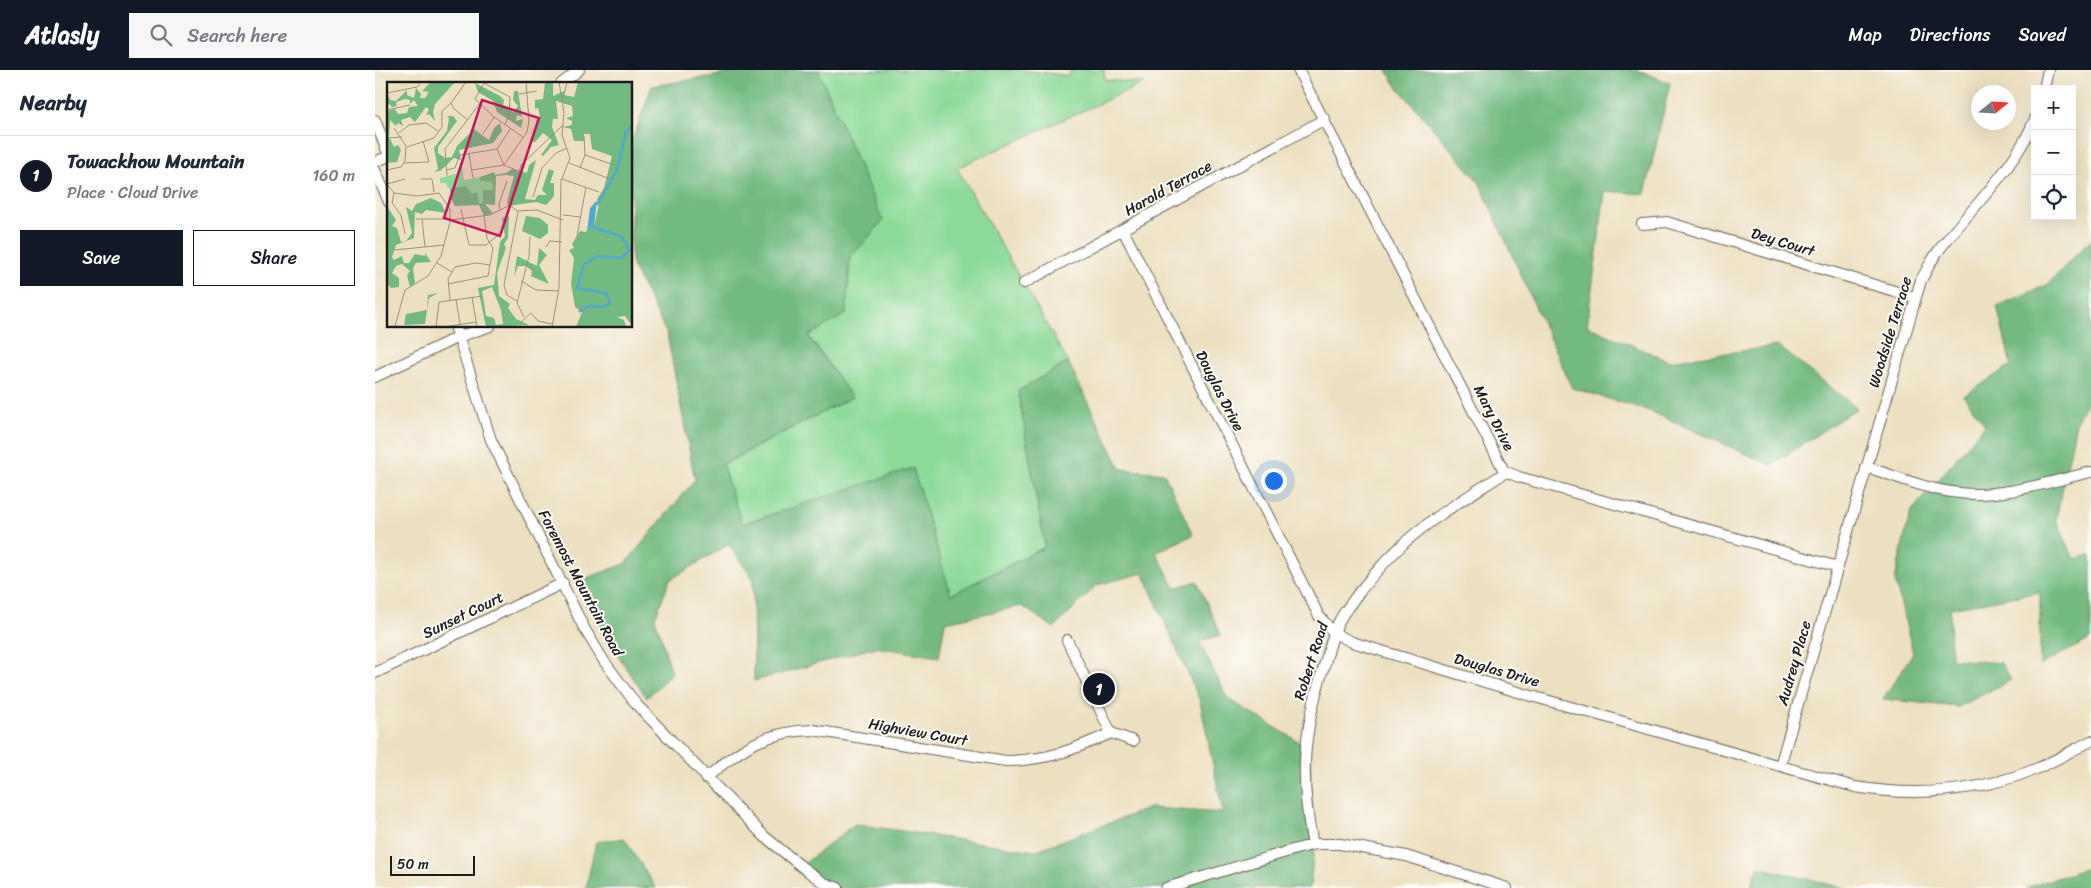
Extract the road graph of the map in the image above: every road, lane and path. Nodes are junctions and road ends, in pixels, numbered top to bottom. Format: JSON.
{"nodes":[{"id":1,"x":579,"y":70,"type":"edge"},
{"id":2,"x":1298,"y":70,"type":"edge"},
{"id":3,"x":2048,"y":70,"type":"edge"},
{"id":4,"x":564,"y":82,"type":"edge"},
{"id":5,"x":2045,"y":85,"type":"edge"},
{"id":6,"x":1325,"y":119,"type":"junction"},
{"id":7,"x":375,"y":120,"type":"edge"},
{"id":8,"x":2031,"y":126,"type":"edge"},
{"id":9,"x":387,"y":151,"type":"edge"},
{"id":10,"x":387,"y":157,"type":"edge"},
{"id":11,"x":375,"y":162,"type":"edge"},
{"id":12,"x":375,"y":170,"type":"edge"},
{"id":13,"x":387,"y":197,"type":"edge"},
{"id":14,"x":1642,"y":224,"type":"dead end"},
{"id":15,"x":1123,"y":230,"type":"junction"},
{"id":16,"x":1024,"y":283,"type":"dead end"},
{"id":17,"x":1914,"y":298,"type":"junction"},
{"id":18,"x":456,"y":328,"type":"edge"},
{"id":19,"x":484,"y":328,"type":"edge"},
{"id":20,"x":458,"y":337,"type":"junction"},
{"id":21,"x":375,"y":377,"type":"edge"},
{"id":22,"x":1866,"y":467,"type":"junction"},
{"id":23,"x":1505,"y":472,"type":"junction"},
{"id":24,"x":2091,"y":472,"type":"edge"},
{"id":25,"x":1837,"y":568,"type":"junction"},
{"id":26,"x":563,"y":583,"type":"junction"},
{"id":27,"x":1334,"y":633,"type":"junction"},
{"id":28,"x":1067,"y":640,"type":"dead end"},
{"id":29,"x":375,"y":673,"type":"edge"},
{"id":30,"x":1111,"y":733,"type":"junction"},
{"id":31,"x":1133,"y":741,"type":"dead end"},
{"id":32,"x":2091,"y":741,"type":"edge"},
{"id":33,"x":1780,"y":766,"type":"junction"},
{"id":34,"x":706,"y":778,"type":"junction"},
{"id":35,"x":1313,"y":845,"type":"junction"},
{"id":36,"x":819,"y":884,"type":"edge"},
{"id":37,"x":838,"y":888,"type":"edge"},
{"id":38,"x":1166,"y":888,"type":"edge"},
{"id":39,"x":1507,"y":888,"type":"edge"}],
"edges":[{"from":1,"to":4,"type":"street"},
{"from":2,"to":6,"type":"street","name":"Mary Drive"},
{"from":3,"to":5,"type":"street"},
{"from":6,"to":15,"type":"street","name":"Harold Terrace"},
{"from":6,"to":23,"type":"street","name":"Mary Drive"},
{"from":7,"to":9,"type":"street"},
{"from":8,"to":17,"type":"street","name":"Woodside Terrace"},
{"from":10,"to":11,"type":"street"},
{"from":12,"to":13,"type":"street"},
{"from":14,"to":17,"type":"street","name":"Dey Court"},
{"from":15,"to":16,"type":"street","name":"Harold Terrace"},
{"from":15,"to":27,"type":"street","name":"Douglas Drive"},
{"from":17,"to":22,"type":"street","name":"Woodside Terrace"},
{"from":18,"to":20,"type":"street","name":"Foremost Mountain Road"},
{"from":19,"to":20,"type":"street"},
{"from":20,"to":21,"type":"street"},
{"from":20,"to":26,"type":"street","name":"Foremost Mountain Road"},
{"from":22,"to":24,"type":"street"},
{"from":22,"to":25,"type":"street","name":"Woodside Terrace"},
{"from":23,"to":25,"type":"street","name":"Mary Drive"},
{"from":23,"to":27,"type":"street","name":"Robert Road"},
{"from":25,"to":33,"type":"street","name":"Audrey Place"},
{"from":26,"to":29,"type":"street","name":"Sunset Court"},
{"from":26,"to":34,"type":"street","name":"Foremost Mountain Road"},
{"from":27,"to":33,"type":"street","name":"Douglas Drive"},
{"from":27,"to":35,"type":"street","name":"Robert Road"},
{"from":28,"to":30,"type":"street"},
{"from":30,"to":31,"type":"street"},
{"from":30,"to":34,"type":"street","name":"Highview Court"},
{"from":32,"to":33,"type":"street","name":"Douglas Drive"},
{"from":34,"to":36,"type":"street","name":"Foremost Mountain Road"},
{"from":35,"to":38,"type":"street"},
{"from":35,"to":39,"type":"street"},
{"from":36,"to":37,"type":"street","name":"Foremost Mountain Road"}]}
